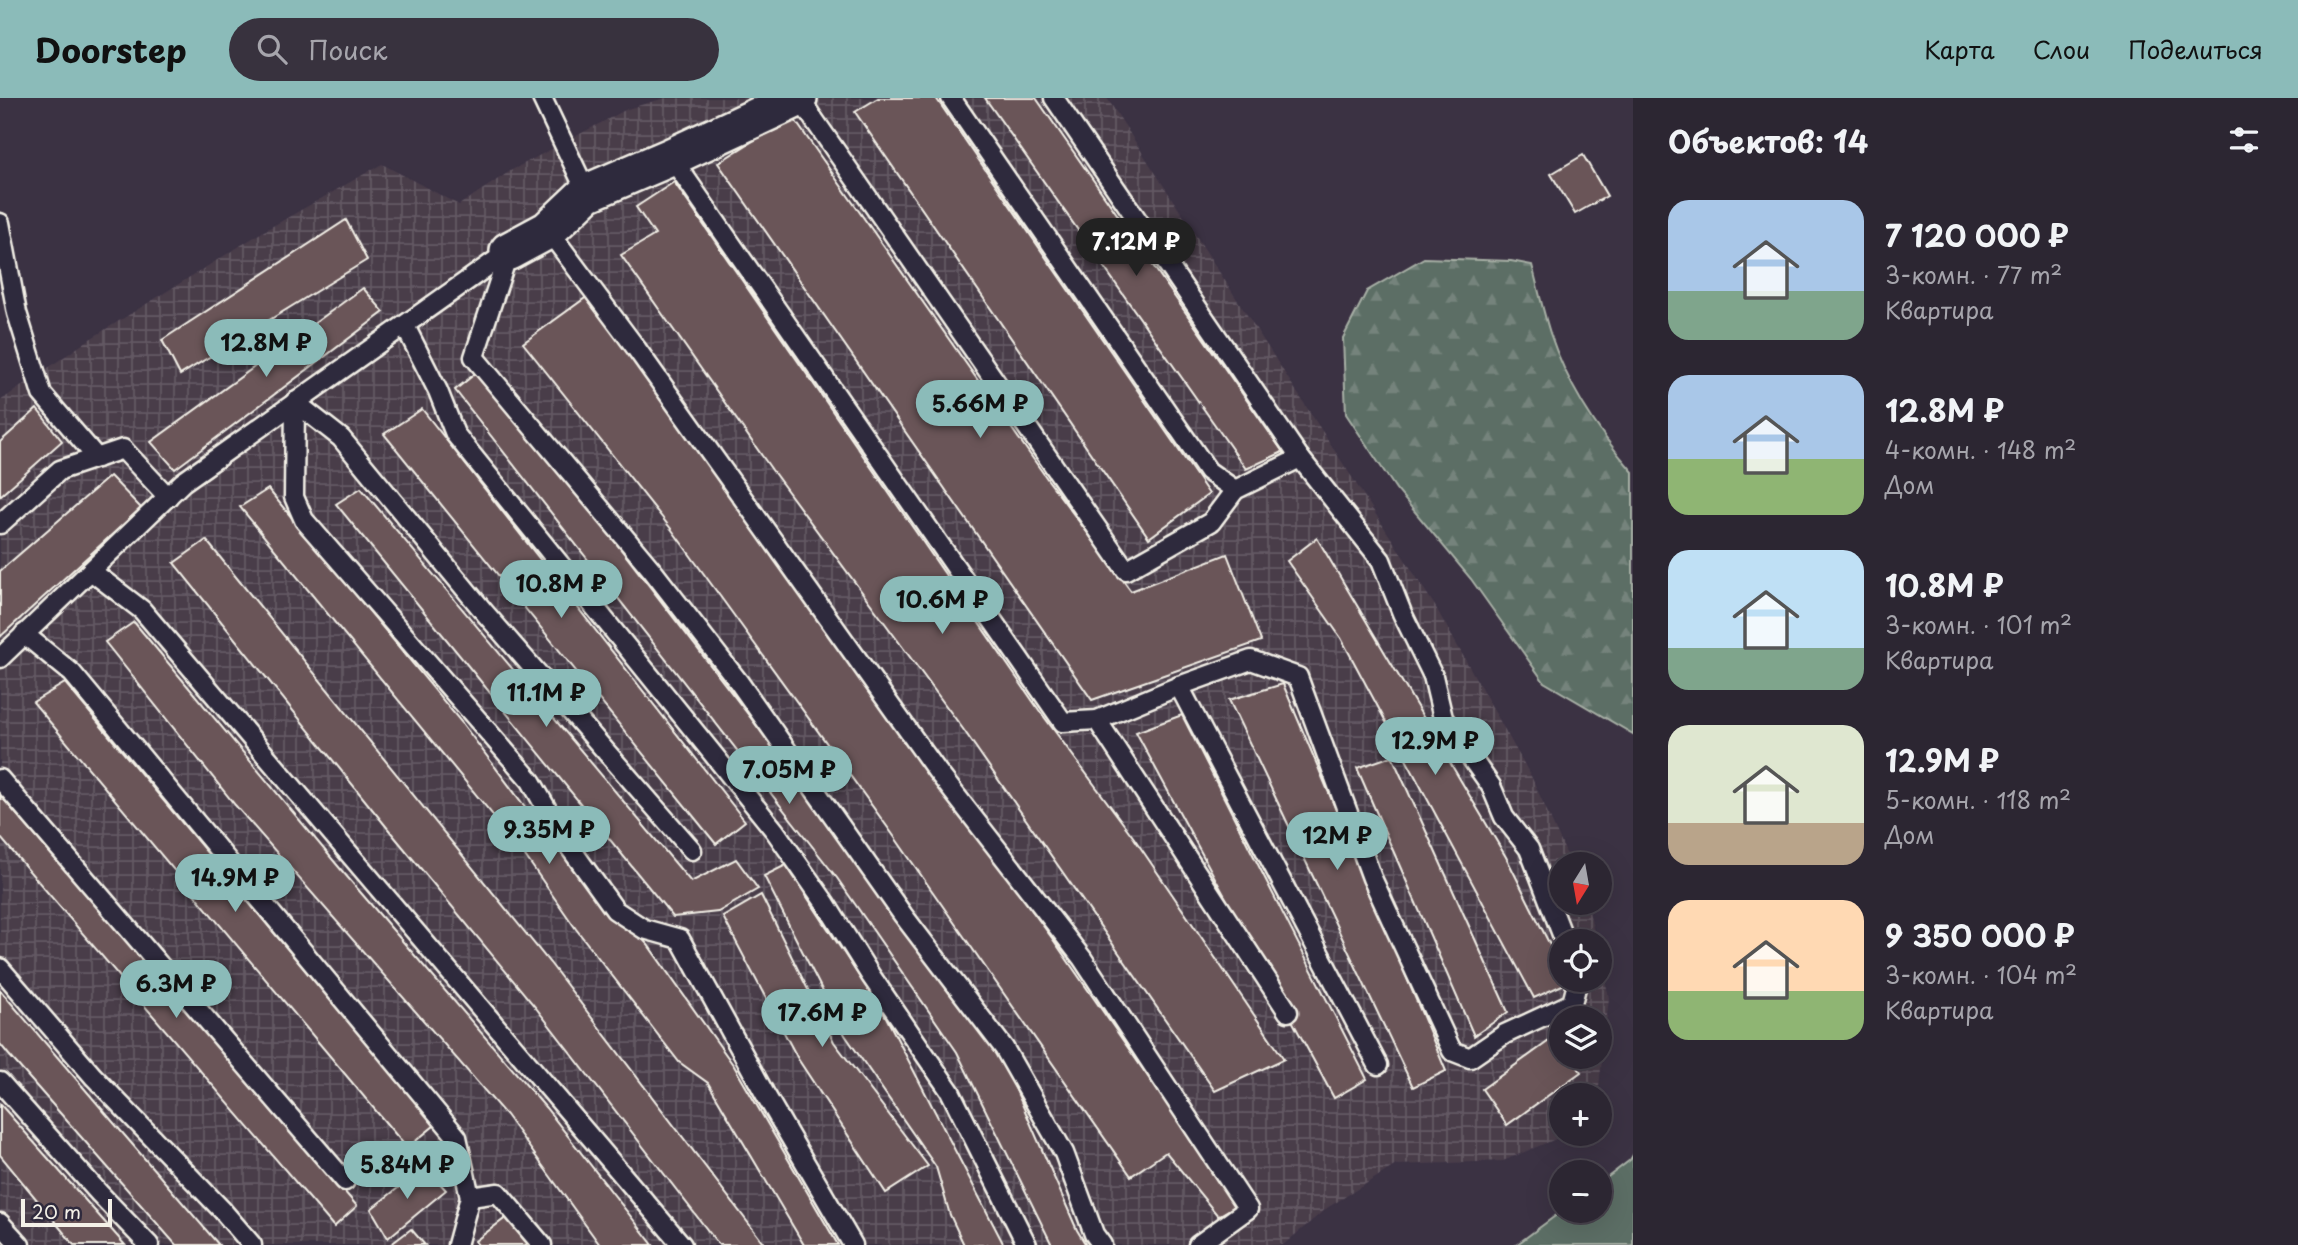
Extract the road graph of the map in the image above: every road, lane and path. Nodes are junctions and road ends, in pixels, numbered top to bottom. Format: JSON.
{"nodes":[{"id":1,"x":542,"y":98,"type":"edge"},
{"id":2,"x":799,"y":98,"type":"edge"},
{"id":3,"x":951,"y":98,"type":"edge"},
{"id":4,"x":1054,"y":98,"type":"edge"},
{"id":5,"x":671,"y":157,"type":"junction"},
{"id":6,"x":587,"y":193,"type":"junction"},
{"id":7,"x":0,"y":223,"type":"edge"},
{"id":8,"x":548,"y":230,"type":"junction"},
{"id":9,"x":509,"y":251,"type":"junction"},
{"id":10,"x":405,"y":326,"type":"junction"},
{"id":11,"x":295,"y":402,"type":"junction"},
{"id":12,"x":97,"y":458,"type":"junction"},
{"id":13,"x":1300,"y":458,"type":"junction"},
{"id":14,"x":1235,"y":490,"type":"junction"},
{"id":15,"x":168,"y":497,"type":"junction"},
{"id":16,"x":0,"y":524,"type":"edge"},
{"id":17,"x":90,"y":571,"type":"junction"},
{"id":18,"x":24,"y":634,"type":"junction"},
{"id":19,"x":0,"y":658,"type":"edge"},
{"id":20,"x":1179,"y":686,"type":"junction"},
{"id":21,"x":1097,"y":720,"type":"junction"},
{"id":22,"x":0,"y":779,"type":"edge"},
{"id":23,"x":692,"y":850,"type":"dead end"},
{"id":24,"x":1560,"y":929,"type":"edge"},
{"id":25,"x":0,"y":968,"type":"edge"},
{"id":26,"x":1575,"y":992,"type":"edge"},
{"id":27,"x":1288,"y":1013,"type":"dead end"},
{"id":28,"x":1378,"y":1065,"type":"dead end"},
{"id":29,"x":0,"y":1082,"type":"edge"},
{"id":30,"x":345,"y":1181,"type":"dead end"},
{"id":31,"x":470,"y":1197,"type":"junction"},
{"id":32,"x":0,"y":1223,"type":"edge"},
{"id":33,"x":20,"y":1245,"type":"edge"},
{"id":34,"x":149,"y":1245,"type":"edge"},
{"id":35,"x":252,"y":1245,"type":"edge"},
{"id":36,"x":457,"y":1245,"type":"edge"},
{"id":37,"x":542,"y":1245,"type":"edge"},
{"id":38,"x":682,"y":1245,"type":"edge"},
{"id":39,"x":853,"y":1245,"type":"edge"},
{"id":40,"x":1027,"y":1245,"type":"edge"},
{"id":41,"x":1101,"y":1245,"type":"edge"},
{"id":42,"x":1198,"y":1245,"type":"edge"}],
"edges":[{"from":1,"to":6,"type":"lane"},
{"from":2,"to":5,"type":"street"},
{"from":2,"to":14,"type":"lane"},
{"from":3,"to":14,"type":"lane"},
{"from":4,"to":13,"type":"lane"},
{"from":5,"to":6,"type":"street"},
{"from":5,"to":21,"type":"lane"},
{"from":6,"to":8,"type":"street"},
{"from":7,"to":12,"type":"lane"},
{"from":8,"to":9,"type":"street"},
{"from":8,"to":42,"type":"lane"},
{"from":9,"to":10,"type":"lane"},
{"from":9,"to":41,"type":"lane"},
{"from":10,"to":11,"type":"lane"},
{"from":10,"to":40,"type":"lane"},
{"from":11,"to":15,"type":"lane"},
{"from":11,"to":23,"type":"lane"},
{"from":11,"to":39,"type":"lane"},
{"from":12,"to":15,"type":"lane"},
{"from":12,"to":16,"type":"lane"},
{"from":13,"to":14,"type":"lane"},
{"from":13,"to":24,"type":"lane"},
{"from":15,"to":17,"type":"lane"},
{"from":17,"to":18,"type":"lane"},
{"from":17,"to":38,"type":"lane"},
{"from":18,"to":19,"type":"lane"},
{"from":18,"to":31,"type":"lane"},
{"from":20,"to":21,"type":"lane"},
{"from":20,"to":26,"type":"lane"},
{"from":20,"to":28,"type":"lane"},
{"from":21,"to":27,"type":"lane"},
{"from":22,"to":30,"type":"lane"},
{"from":25,"to":35,"type":"lane"},
{"from":29,"to":34,"type":"lane"},
{"from":31,"to":36,"type":"lane"},
{"from":31,"to":37,"type":"lane"},
{"from":32,"to":33,"type":"lane"}]}
